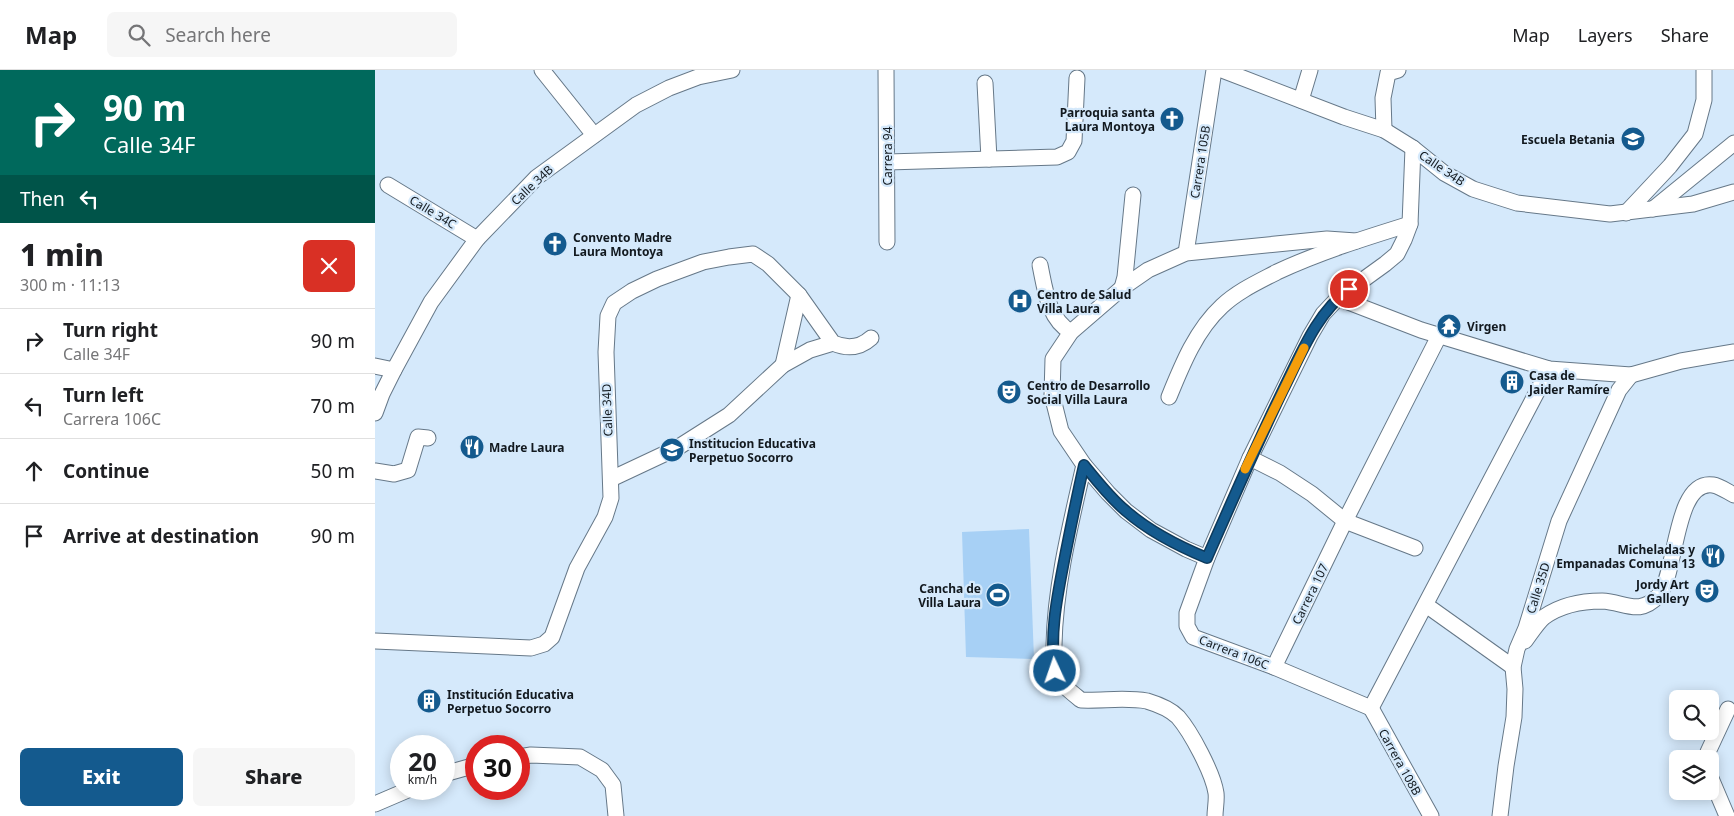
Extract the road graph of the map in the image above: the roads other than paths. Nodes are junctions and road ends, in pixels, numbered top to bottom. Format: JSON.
{"nodes":[{"id":1,"x":542,"y":70,"type":"edge"},
{"id":2,"x":727,"y":70,"type":"edge"},
{"id":3,"x":887,"y":70,"type":"edge"},
{"id":4,"x":1214,"y":70,"type":"edge"},
{"id":5,"x":1222,"y":70,"type":"edge"},
{"id":6,"x":1310,"y":70,"type":"edge"},
{"id":7,"x":1398,"y":70,"type":"edge"},
{"id":8,"x":1704,"y":70,"type":"edge"},
{"id":9,"x":1077,"y":78,"type":"dead end"},
{"id":10,"x":985,"y":83,"type":"dead end"},
{"id":11,"x":1301,"y":100,"type":"junction"},
{"id":12,"x":1384,"y":130,"type":"junction"},
{"id":13,"x":594,"y":135,"type":"junction"},
{"id":14,"x":1734,"y":143,"type":"edge"},
{"id":15,"x":1413,"y":148,"type":"junction"},
{"id":16,"x":989,"y":159,"type":"junction"},
{"id":17,"x":887,"y":162,"type":"junction"},
{"id":18,"x":388,"y":185,"type":"dead end"},
{"id":19,"x":1734,"y":192,"type":"edge"},
{"id":20,"x":1133,"y":195,"type":"dead end"},
{"id":21,"x":1653,"y":209,"type":"junction"},
{"id":22,"x":1626,"y":213,"type":"junction"},
{"id":23,"x":1409,"y":224,"type":"junction"},
{"id":24,"x":477,"y":239,"type":"junction"},
{"id":25,"x":1356,"y":241,"type":"junction"},
{"id":26,"x":887,"y":242,"type":"dead end"},
{"id":27,"x":1186,"y":253,"type":"junction"},
{"id":28,"x":1040,"y":265,"type":"dead end"},
{"id":29,"x":1122,"y":288,"type":"junction"},
{"id":30,"x":799,"y":295,"type":"junction"},
{"id":31,"x":1338,"y":298,"type":"junction"},
{"id":32,"x":1071,"y":332,"type":"junction"},
{"id":33,"x":1439,"y":336,"type":"junction"},
{"id":34,"x":871,"y":338,"type":"dead end"},
{"id":35,"x":833,"y":343,"type":"junction"},
{"id":36,"x":1734,"y":352,"type":"edge"},
{"id":37,"x":783,"y":365,"type":"junction"},
{"id":38,"x":375,"y":366,"type":"edge"},
{"id":39,"x":1549,"y":369,"type":"junction"},
{"id":40,"x":394,"y":370,"type":"junction"},
{"id":41,"x":1631,"y":375,"type":"junction"},
{"id":42,"x":1169,"y":397,"type":"dead end"},
{"id":43,"x":375,"y":413,"type":"edge"},
{"id":44,"x":428,"y":438,"type":"dead end"},
{"id":45,"x":1250,"y":458,"type":"junction"},
{"id":46,"x":1084,"y":465,"type":"junction"},
{"id":47,"x":375,"y":471,"type":"edge"},
{"id":48,"x":611,"y":479,"type":"junction"},
{"id":49,"x":1734,"y":496,"type":"edge"},
{"id":50,"x":1345,"y":520,"type":"junction"},
{"id":51,"x":1415,"y":548,"type":"dead end"},
{"id":52,"x":1207,"y":558,"type":"junction"},
{"id":53,"x":1426,"y":605,"type":"junction"},
{"id":54,"x":375,"y":641,"type":"edge"},
{"id":55,"x":1517,"y":649,"type":"junction"},
{"id":56,"x":1274,"y":667,"type":"junction"},
{"id":57,"x":1513,"y":667,"type":"junction"},
{"id":58,"x":1371,"y":708,"type":"junction"},
{"id":59,"x":1728,"y":709,"type":"dead end"},
{"id":60,"x":1709,"y":750,"type":"edge"},
{"id":61,"x":530,"y":755,"type":"edge"},
{"id":62,"x":390,"y":797,"type":"edge"},
{"id":63,"x":1719,"y":797,"type":"edge"},
{"id":64,"x":375,"y":804,"type":"edge"},
{"id":65,"x":1429,"y":815,"type":"edge"},
{"id":66,"x":616,"y":816,"type":"edge"},
{"id":67,"x":1215,"y":816,"type":"edge"},
{"id":68,"x":1500,"y":816,"type":"edge"},
{"id":69,"x":1727,"y":816,"type":"edge"}],
"edges":[{"from":1,"to":13,"type":"street"},
{"from":2,"to":13,"type":"street","name":"Calle 34B"},
{"from":3,"to":17,"type":"street","name":"Carrera 94"},
{"from":4,"to":27,"type":"street","name":"Carrera 105B"},
{"from":5,"to":11,"type":"street","name":"Calle 34B"},
{"from":6,"to":11,"type":"street"},
{"from":7,"to":12,"type":"street"},
{"from":8,"to":22,"type":"street"},
{"from":9,"to":16,"type":"street"},
{"from":10,"to":16,"type":"street"},
{"from":11,"to":12,"type":"street","name":"Calle 34B"},
{"from":12,"to":15,"type":"street","name":"Calle 34B"},
{"from":13,"to":24,"type":"street","name":"Calle 34B"},
{"from":14,"to":21,"type":"street"},
{"from":15,"to":22,"type":"street","name":"Calle 34B"},
{"from":15,"to":23,"type":"street","name":"Carrera 106C"},
{"from":16,"to":17,"type":"street"},
{"from":17,"to":26,"type":"street","name":"Carrera 94"},
{"from":18,"to":24,"type":"street","name":"Calle 34C"},
{"from":19,"to":21,"type":"street","name":"Calle 34B"},
{"from":20,"to":29,"type":"street"},
{"from":21,"to":22,"type":"street","name":"Calle 34B"},
{"from":23,"to":25,"type":"street"},
{"from":23,"to":31,"type":"street","name":"Carrera 106C"},
{"from":24,"to":40,"type":"street","name":"Calle 34B"},
{"from":25,"to":27,"type":"street"},
{"from":25,"to":42,"type":"street"},
{"from":27,"to":29,"type":"street"},
{"from":28,"to":32,"type":"street"},
{"from":29,"to":32,"type":"street"},
{"from":30,"to":35,"type":"street","name":"Calle 34D"},
{"from":30,"to":37,"type":"street"},
{"from":30,"to":48,"type":"street","name":"Calle 34D"},
{"from":31,"to":33,"type":"street"},
{"from":31,"to":45,"type":"street","name":"Carrera 106C"},
{"from":32,"to":46,"type":"street"},
{"from":33,"to":39,"type":"street"},
{"from":33,"to":50,"type":"street","name":"Carrera 107"},
{"from":34,"to":35,"type":"street"},
{"from":35,"to":37,"type":"street"},
{"from":36,"to":41,"type":"street"},
{"from":37,"to":48,"type":"street"},
{"from":38,"to":40,"type":"street"},
{"from":39,"to":41,"type":"street"},
{"from":39,"to":53,"type":"street"},
{"from":40,"to":43,"type":"street","name":"Calle 34B"},
{"from":41,"to":55,"type":"street","name":"Calle 35D"},
{"from":44,"to":47,"type":"street"},
{"from":45,"to":50,"type":"street"},
{"from":45,"to":52,"type":"street","name":"Carrera 106C"},
{"from":46,"to":52,"type":"street"},
{"from":46,"to":67,"type":"street"},
{"from":48,"to":54,"type":"street","name":"Calle 34D"},
{"from":49,"to":55,"type":"street"},
{"from":50,"to":51,"type":"street"},
{"from":50,"to":56,"type":"street","name":"Carrera 107"},
{"from":52,"to":56,"type":"street","name":"Carrera 106C"},
{"from":53,"to":57,"type":"street"},
{"from":53,"to":58,"type":"street"},
{"from":55,"to":57,"type":"street","name":"Calle 35D"},
{"from":56,"to":58,"type":"street","name":"Carrera 106C"},
{"from":57,"to":68,"type":"street","name":"Calle 35D"},
{"from":58,"to":65,"type":"street","name":"Carrera 108B"},
{"from":59,"to":60,"type":"street"},
{"from":61,"to":66,"type":"street"},
{"from":62,"to":64,"type":"street"},
{"from":63,"to":69,"type":"street"}]}
